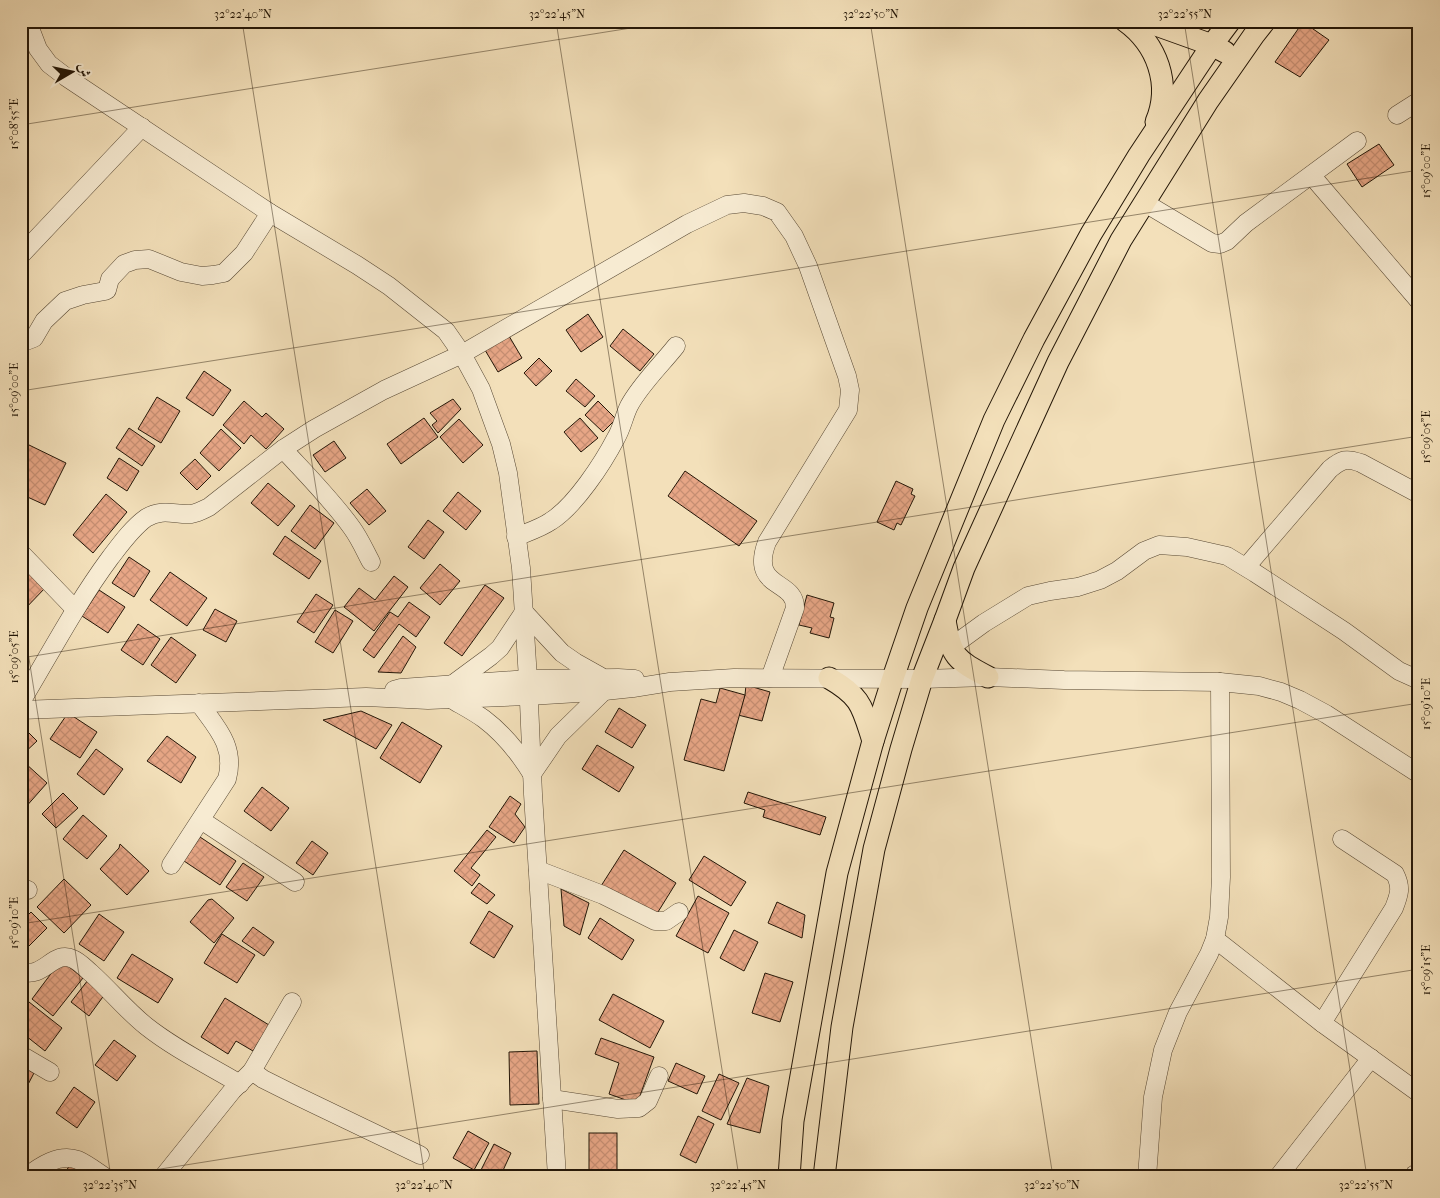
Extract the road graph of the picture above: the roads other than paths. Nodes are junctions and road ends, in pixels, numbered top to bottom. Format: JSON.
{"nodes":[{"id":1,"x":1125,"y":21,"type":"edge"},
{"id":2,"x":1145,"y":21,"type":"edge"},
{"id":3,"x":1227,"y":22,"type":"edge"},
{"id":4,"x":26,"y":24,"type":"edge"},
{"id":5,"x":1260,"y":28,"type":"edge"},
{"id":6,"x":1212,"y":45,"type":"junction"},
{"id":7,"x":1238,"y":59,"type":"junction"},
{"id":8,"x":1419,"y":101,"type":"edge"},
{"id":9,"x":1398,"y":115,"type":"dead end"},
{"id":10,"x":142,"y":127,"type":"junction"},
{"id":11,"x":1357,"y":141,"type":"dead end"},
{"id":12,"x":1139,"y":155,"type":"junction"},
{"id":13,"x":1312,"y":176,"type":"junction"},
{"id":14,"x":1145,"y":203,"type":"junction"},
{"id":15,"x":270,"y":213,"type":"junction"},
{"id":16,"x":21,"y":255,"type":"edge"},
{"id":17,"x":1419,"y":301,"type":"edge"},
{"id":18,"x":21,"y":343,"type":"edge"},
{"id":19,"x":676,"y":346,"type":"dead end"},
{"id":20,"x":462,"y":354,"type":"junction"},
{"id":21,"x":283,"y":450,"type":"junction"},
{"id":22,"x":1419,"y":494,"type":"edge"},
{"id":23,"x":516,"y":537,"type":"junction"},
{"id":24,"x":21,"y":554,"type":"edge"},
{"id":25,"x":371,"y":562,"type":"dead end"},
{"id":26,"x":1246,"y":567,"type":"junction"},
{"id":27,"x":75,"y":609,"type":"junction"},
{"id":28,"x":524,"y":612,"type":"junction"},
{"id":29,"x":945,"y":620,"type":"junction"},
{"id":30,"x":951,"y":647,"type":"junction"},
{"id":31,"x":988,"y":677,"type":"junction"},
{"id":32,"x":770,"y":678,"type":"junction"},
{"id":33,"x":829,"y":678,"type":"junction"},
{"id":34,"x":893,"y":678,"type":"junction"},
{"id":35,"x":922,"y":679,"type":"junction"},
{"id":36,"x":1419,"y":680,"type":"edge"},
{"id":37,"x":1220,"y":682,"type":"junction"},
{"id":38,"x":604,"y":684,"type":"junction"},
{"id":39,"x":528,"y":687,"type":"junction"},
{"id":40,"x":451,"y":692,"type":"junction"},
{"id":41,"x":21,"y":702,"type":"edge"},
{"id":42,"x":199,"y":703,"type":"junction"},
{"id":43,"x":21,"y":710,"type":"edge"},
{"id":44,"x":873,"y":741,"type":"junction"},
{"id":45,"x":532,"y":774,"type":"junction"},
{"id":46,"x":1419,"y":774,"type":"edge"},
{"id":47,"x":201,"y":820,"type":"junction"},
{"id":48,"x":1342,"y":839,"type":"dead end"},
{"id":49,"x":171,"y":865,"type":"dead end"},
{"id":50,"x":538,"y":870,"type":"junction"},
{"id":51,"x":295,"y":882,"type":"dead end"},
{"id":52,"x":679,"y":912,"type":"dead end"},
{"id":53,"x":1215,"y":939,"type":"junction"},
{"id":54,"x":21,"y":971,"type":"edge"},
{"id":55,"x":292,"y":1002,"type":"dead end"},
{"id":56,"x":1322,"y":1023,"type":"junction"},
{"id":57,"x":21,"y":1055,"type":"edge"},
{"id":58,"x":1371,"y":1058,"type":"junction"},
{"id":59,"x":50,"y":1072,"type":"dead end"},
{"id":60,"x":659,"y":1076,"type":"dead end"},
{"id":61,"x":246,"y":1077,"type":"junction"},
{"id":62,"x":1419,"y":1093,"type":"edge"},
{"id":63,"x":552,"y":1099,"type":"junction"},
{"id":64,"x":420,"y":1155,"type":"dead end"},
{"id":65,"x":26,"y":1177,"type":"edge"},
{"id":66,"x":105,"y":1177,"type":"edge"},
{"id":67,"x":163,"y":1177,"type":"edge"},
{"id":68,"x":557,"y":1177,"type":"edge"},
{"id":69,"x":789,"y":1177,"type":"edge"},
{"id":70,"x":824,"y":1177,"type":"edge"},
{"id":71,"x":1147,"y":1177,"type":"edge"},
{"id":72,"x":1278,"y":1177,"type":"edge"}],
"edges":[{"from":1,"to":12,"type":"main road"},
{"from":2,"to":6,"type":"main road"},
{"from":3,"to":5,"type":"main road"},
{"from":3,"to":6,"type":"main road"},
{"from":4,"to":10,"type":"street"},
{"from":5,"to":7,"type":"main road"},
{"from":6,"to":7,"type":"main road"},
{"from":6,"to":12,"type":"main road"},
{"from":7,"to":14,"type":"main road"},
{"from":8,"to":9,"type":"street"},
{"from":10,"to":15,"type":"street"},
{"from":10,"to":16,"type":"street"},
{"from":11,"to":13,"type":"street"},
{"from":12,"to":34,"type":"main road"},
{"from":13,"to":14,"type":"street"},
{"from":13,"to":17,"type":"street"},
{"from":14,"to":29,"type":"main road"},
{"from":15,"to":18,"type":"street"},
{"from":15,"to":20,"type":"street"},
{"from":19,"to":23,"type":"street"},
{"from":20,"to":21,"type":"street"},
{"from":20,"to":23,"type":"street"},
{"from":20,"to":32,"type":"street"},
{"from":21,"to":25,"type":"street"},
{"from":21,"to":27,"type":"street"},
{"from":22,"to":26,"type":"street"},
{"from":23,"to":28,"type":"street"},
{"from":24,"to":27,"type":"street"},
{"from":26,"to":30,"type":"street"},
{"from":26,"to":36,"type":"street"},
{"from":27,"to":41,"type":"street"},
{"from":28,"to":38,"type":"street"},
{"from":28,"to":39,"type":"street"},
{"from":28,"to":40,"type":"street"},
{"from":29,"to":30,"type":"main road"},
{"from":29,"to":35,"type":"main road"},
{"from":30,"to":31,"type":"main road"},
{"from":31,"to":35,"type":"street"},
{"from":31,"to":37,"type":"street"},
{"from":32,"to":33,"type":"street"},
{"from":32,"to":38,"type":"street"},
{"from":33,"to":34,"type":"street"},
{"from":33,"to":44,"type":"main road"},
{"from":34,"to":35,"type":"street"},
{"from":34,"to":44,"type":"main road"},
{"from":35,"to":70,"type":"main road"},
{"from":37,"to":46,"type":"street"},
{"from":37,"to":53,"type":"street"},
{"from":38,"to":39,"type":"street"},
{"from":38,"to":45,"type":"street"},
{"from":39,"to":40,"type":"street"},
{"from":39,"to":45,"type":"street"},
{"from":40,"to":42,"type":"street"},
{"from":40,"to":45,"type":"street"},
{"from":42,"to":43,"type":"street"},
{"from":42,"to":47,"type":"street"},
{"from":44,"to":69,"type":"main road"},
{"from":45,"to":50,"type":"street"},
{"from":47,"to":49,"type":"street"},
{"from":47,"to":51,"type":"street"},
{"from":48,"to":56,"type":"street"},
{"from":50,"to":52,"type":"street"},
{"from":50,"to":63,"type":"street"},
{"from":53,"to":56,"type":"street"},
{"from":53,"to":71,"type":"street"},
{"from":54,"to":61,"type":"street"},
{"from":55,"to":61,"type":"street"},
{"from":56,"to":58,"type":"street"},
{"from":57,"to":59,"type":"street"},
{"from":58,"to":62,"type":"street"},
{"from":58,"to":72,"type":"street"},
{"from":60,"to":63,"type":"street"},
{"from":61,"to":64,"type":"street"},
{"from":61,"to":67,"type":"street"},
{"from":63,"to":68,"type":"street"},
{"from":65,"to":66,"type":"street"}]}
